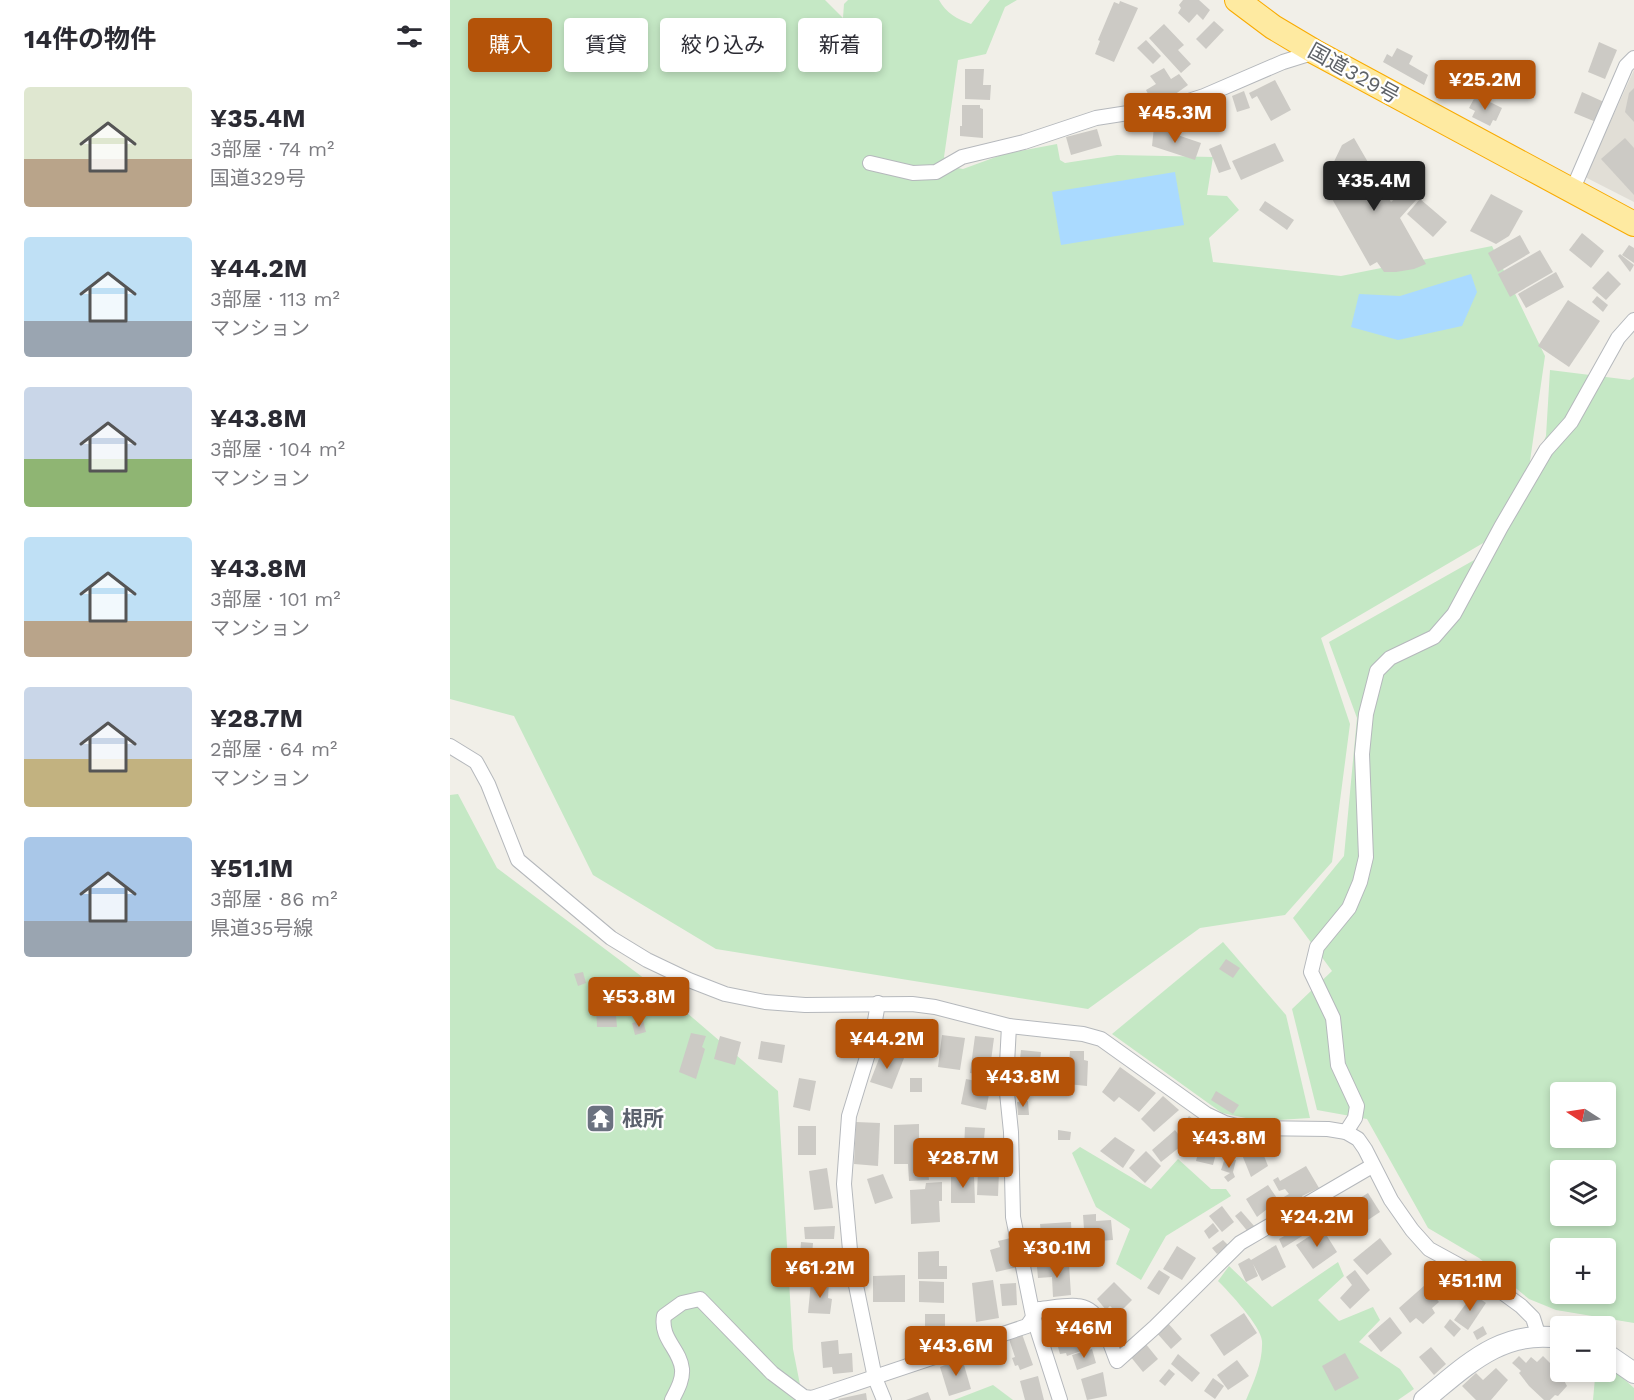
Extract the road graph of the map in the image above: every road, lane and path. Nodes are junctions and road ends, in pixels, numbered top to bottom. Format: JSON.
{"nodes":[{"id":1,"x":1237,"y":0,"type":"edge"},
{"id":2,"x":1315,"y":52,"type":"junction"},
{"id":3,"x":1634,"y":58,"type":"edge"},
{"id":4,"x":870,"y":163,"type":"dead end"},
{"id":5,"x":1572,"y":190,"type":"junction"},
{"id":6,"x":1634,"y":224,"type":"edge"},
{"id":7,"x":1634,"y":320,"type":"edge"},
{"id":8,"x":450,"y":746,"type":"edge"},
{"id":9,"x":878,"y":1003,"type":"junction"},
{"id":10,"x":1009,"y":1026,"type":"junction"},
{"id":11,"x":1346,"y":1132,"type":"junction"},
{"id":12,"x":1372,"y":1166,"type":"junction"},
{"id":13,"x":1033,"y":1316,"type":"junction"},
{"id":14,"x":1539,"y":1337,"type":"junction"},
{"id":15,"x":1550,"y":1338,"type":"edge"},
{"id":16,"x":1616,"y":1361,"type":"edge"},
{"id":17,"x":1634,"y":1373,"type":"edge"},
{"id":18,"x":875,"y":1378,"type":"junction"},
{"id":19,"x":672,"y":1400,"type":"edge"},
{"id":20,"x":884,"y":1400,"type":"edge"},
{"id":21,"x":1060,"y":1400,"type":"edge"},
{"id":22,"x":1424,"y":1400,"type":"edge"}],
"edges":[{"from":1,"to":2,"type":"highway","name":"国道329号"},
{"from":2,"to":4,"type":"street"},
{"from":2,"to":5,"type":"highway","name":"国道329号"},
{"from":3,"to":5,"type":"street"},
{"from":5,"to":6,"type":"highway","name":"国道329号"},
{"from":7,"to":11,"type":"street"},
{"from":8,"to":9,"type":"street"},
{"from":9,"to":10,"type":"street"},
{"from":9,"to":18,"type":"street"},
{"from":10,"to":11,"type":"street"},
{"from":10,"to":13,"type":"street"},
{"from":11,"to":12,"type":"street"},
{"from":12,"to":13,"type":"street"},
{"from":12,"to":14,"type":"street"},
{"from":13,"to":18,"type":"street"},
{"from":13,"to":21,"type":"street"},
{"from":14,"to":15,"type":"main road"},
{"from":14,"to":22,"type":"main road"},
{"from":16,"to":17,"type":"main road"},
{"from":18,"to":19,"type":"street"},
{"from":18,"to":20,"type":"street"}]}
